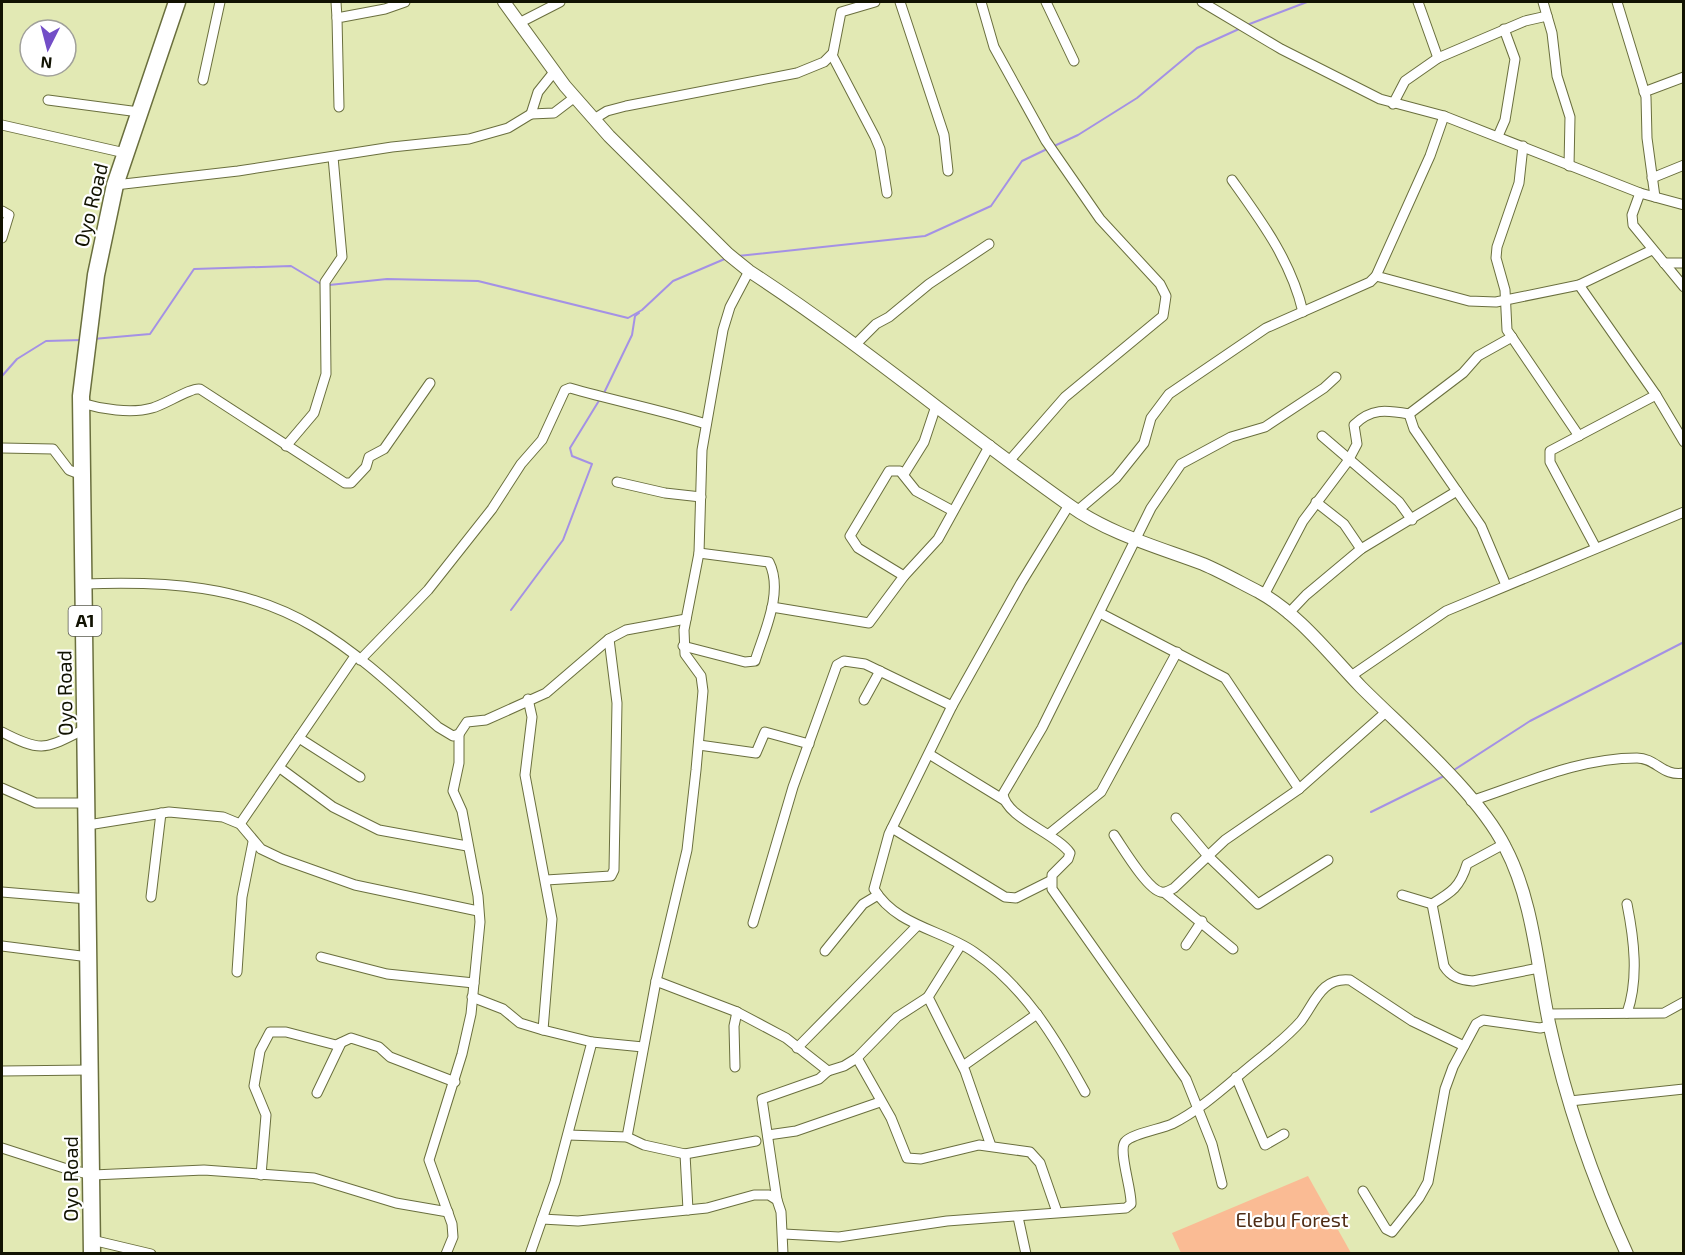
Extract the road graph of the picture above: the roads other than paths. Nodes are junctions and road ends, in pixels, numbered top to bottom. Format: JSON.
{"nodes":[{"id":1,"x":177,"y":2,"type":"edge"},
{"id":2,"x":220,"y":2,"type":"edge"},
{"id":3,"x":336,"y":2,"type":"edge"},
{"id":4,"x":405,"y":2,"type":"edge"},
{"id":5,"x":504,"y":2,"type":"edge"},
{"id":6,"x":560,"y":2,"type":"edge"},
{"id":7,"x":875,"y":2,"type":"edge"},
{"id":8,"x":900,"y":2,"type":"edge"},
{"id":9,"x":981,"y":2,"type":"edge"},
{"id":10,"x":1046,"y":2,"type":"edge"},
{"id":11,"x":1202,"y":2,"type":"edge"},
{"id":12,"x":1418,"y":2,"type":"edge"},
{"id":13,"x":1543,"y":2,"type":"edge"},
{"id":14,"x":1617,"y":2,"type":"edge"},
{"id":15,"x":1547,"y":16,"type":"junction"},
{"id":16,"x":338,"y":18,"type":"junction"},
{"id":17,"x":519,"y":23,"type":"junction"},
{"id":18,"x":1504,"y":29,"type":"junction"},
{"id":19,"x":832,"y":55,"type":"junction"},
{"id":20,"x":1438,"y":57,"type":"junction"},
{"id":21,"x":1074,"y":61,"type":"dead end"},
{"id":22,"x":554,"y":72,"type":"junction"},
{"id":23,"x":1683,"y":77,"type":"edge"},
{"id":24,"x":203,"y":80,"type":"dead end"},
{"id":25,"x":1644,"y":92,"type":"junction"},
{"id":26,"x":575,"y":97,"type":"junction"},
{"id":27,"x":48,"y":100,"type":"dead end"},
{"id":28,"x":1393,"y":104,"type":"junction"},
{"id":29,"x":339,"y":107,"type":"dead end"},
{"id":30,"x":139,"y":112,"type":"junction"},
{"id":31,"x":531,"y":114,"type":"junction"},
{"id":32,"x":1444,"y":116,"type":"junction"},
{"id":33,"x":594,"y":119,"type":"junction"},
{"id":34,"x":2,"y":125,"type":"edge"},
{"id":35,"x":1498,"y":136,"type":"junction"},
{"id":36,"x":1523,"y":146,"type":"junction"},
{"id":37,"x":125,"y":153,"type":"junction"},
{"id":38,"x":333,"y":157,"type":"junction"},
{"id":39,"x":1683,"y":165,"type":"edge"},
{"id":40,"x":1569,"y":166,"type":"junction"},
{"id":41,"x":948,"y":171,"type":"dead end"},
{"id":42,"x":1652,"y":178,"type":"junction"},
{"id":43,"x":1232,"y":180,"type":"dead end"},
{"id":44,"x":115,"y":185,"type":"junction"},
{"id":45,"x":886,"y":193,"type":"dead end"},
{"id":46,"x":1640,"y":193,"type":"junction"},
{"id":47,"x":1655,"y":197,"type":"junction"},
{"id":48,"x":1683,"y":205,"type":"edge"},
{"id":49,"x":2,"y":211,"type":"edge"},
{"id":50,"x":2,"y":238,"type":"edge"},
{"id":51,"x":989,"y":244,"type":"dead end"},
{"id":52,"x":1652,"y":250,"type":"junction"},
{"id":53,"x":1683,"y":262,"type":"edge"},
{"id":54,"x":1664,"y":263,"type":"junction"},
{"id":55,"x":749,"y":271,"type":"junction"},
{"id":56,"x":1376,"y":276,"type":"junction"},
{"id":57,"x":1579,"y":285,"type":"junction"},
{"id":58,"x":1683,"y":287,"type":"edge"},
{"id":59,"x":1506,"y":299,"type":"junction"},
{"id":60,"x":1303,"y":312,"type":"junction"},
{"id":61,"x":1512,"y":337,"type":"junction"},
{"id":62,"x":855,"y":345,"type":"junction"},
{"id":63,"x":1336,"y":377,"type":"dead end"},
{"id":64,"x":430,"y":383,"type":"dead end"},
{"id":65,"x":1656,"y":395,"type":"junction"},
{"id":66,"x":81,"y":403,"type":"junction"},
{"id":67,"x":936,"y":406,"type":"junction"},
{"id":68,"x":1408,"y":414,"type":"junction"},
{"id":69,"x":706,"y":424,"type":"junction"},
{"id":70,"x":1322,"y":436,"type":"dead end"},
{"id":71,"x":1579,"y":436,"type":"junction"},
{"id":72,"x":1683,"y":442,"type":"edge"},
{"id":73,"x":990,"y":445,"type":"junction"},
{"id":74,"x":286,"y":446,"type":"junction"},
{"id":75,"x":2,"y":448,"type":"edge"},
{"id":76,"x":1010,"y":460,"type":"junction"},
{"id":77,"x":1348,"y":461,"type":"junction"},
{"id":78,"x":904,"y":474,"type":"junction"},
{"id":79,"x":82,"y":475,"type":"junction"},
{"id":80,"x":617,"y":482,"type":"dead end"},
{"id":81,"x":1457,"y":491,"type":"junction"},
{"id":82,"x":701,"y":497,"type":"junction"},
{"id":83,"x":1316,"y":502,"type":"junction"},
{"id":84,"x":1073,"y":508,"type":"junction"},
{"id":85,"x":952,"y":511,"type":"junction"},
{"id":86,"x":1683,"y":512,"type":"edge"},
{"id":87,"x":1412,"y":520,"type":"junction"},
{"id":88,"x":1135,"y":540,"type":"junction"},
{"id":89,"x":1596,"y":548,"type":"junction"},
{"id":90,"x":1361,"y":549,"type":"junction"},
{"id":91,"x":699,"y":553,"type":"junction"},
{"id":92,"x":904,"y":576,"type":"junction"},
{"id":93,"x":85,"y":584,"type":"junction"},
{"id":94,"x":1506,"y":585,"type":"junction"},
{"id":95,"x":1264,"y":595,"type":"junction"},
{"id":96,"x":772,"y":607,"type":"junction"},
{"id":97,"x":1100,"y":614,"type":"junction"},
{"id":98,"x":1288,"y":614,"type":"junction"},
{"id":99,"x":686,"y":620,"type":"junction"},
{"id":100,"x":609,"y":639,"type":"junction"},
{"id":101,"x":684,"y":646,"type":"junction"},
{"id":102,"x":1177,"y":652,"type":"junction"},
{"id":103,"x":358,"y":658,"type":"junction"},
{"id":104,"x":880,"y":671,"type":"junction"},
{"id":105,"x":1351,"y":676,"type":"junction"},
{"id":106,"x":528,"y":699,"type":"junction"},
{"id":107,"x":864,"y":700,"type":"dead end"},
{"id":108,"x":952,"y":706,"type":"junction"},
{"id":109,"x":1386,"y":712,"type":"junction"},
{"id":110,"x":87,"y":728,"type":"junction"},
{"id":111,"x":2,"y":732,"type":"edge"},
{"id":112,"x":459,"y":734,"type":"junction"},
{"id":113,"x":299,"y":738,"type":"junction"},
{"id":114,"x":809,"y":744,"type":"junction"},
{"id":115,"x":699,"y":745,"type":"junction"},
{"id":116,"x":928,"y":754,"type":"junction"},
{"id":117,"x":280,"y":768,"type":"junction"},
{"id":118,"x":1683,"y":773,"type":"edge"},
{"id":119,"x":360,"y":777,"type":"dead end"},
{"id":120,"x":2,"y":788,"type":"edge"},
{"id":121,"x":1299,"y":789,"type":"junction"},
{"id":122,"x":1004,"y":800,"type":"junction"},
{"id":123,"x":1472,"y":801,"type":"junction"},
{"id":124,"x":88,"y":803,"type":"junction"},
{"id":125,"x":161,"y":813,"type":"junction"},
{"id":126,"x":1176,"y":818,"type":"dead end"},
{"id":127,"x":240,"y":824,"type":"junction"},
{"id":128,"x":88,"y":825,"type":"junction"},
{"id":129,"x":892,"y":828,"type":"junction"},
{"id":130,"x":1049,"y":834,"type":"junction"},
{"id":131,"x":1114,"y":835,"type":"dead end"},
{"id":132,"x":253,"y":842,"type":"junction"},
{"id":133,"x":1504,"y":844,"type":"junction"},
{"id":134,"x":467,"y":846,"type":"junction"},
{"id":135,"x":1208,"y":856,"type":"junction"},
{"id":136,"x":1328,"y":860,"type":"dead end"},
{"id":137,"x":546,"y":880,"type":"junction"},
{"id":138,"x":1050,"y":881,"type":"junction"},
{"id":139,"x":2,"y":892,"type":"edge"},
{"id":140,"x":1165,"y":893,"type":"junction"},
{"id":141,"x":878,"y":895,"type":"junction"},
{"id":142,"x":1402,"y":895,"type":"dead end"},
{"id":143,"x":151,"y":897,"type":"dead end"},
{"id":144,"x":88,"y":899,"type":"junction"},
{"id":145,"x":1432,"y":904,"type":"junction"},
{"id":146,"x":1627,"y":904,"type":"dead end"},
{"id":147,"x":478,"y":911,"type":"junction"},
{"id":148,"x":1202,"y":921,"type":"junction"},
{"id":149,"x":753,"y":923,"type":"dead end"},
{"id":150,"x":918,"y":926,"type":"junction"},
{"id":151,"x":1186,"y":945,"type":"dead end"},
{"id":152,"x":2,"y":946,"type":"edge"},
{"id":153,"x":960,"y":946,"type":"junction"},
{"id":154,"x":1233,"y":949,"type":"dead end"},
{"id":155,"x":825,"y":951,"type":"dead end"},
{"id":156,"x":89,"y":957,"type":"junction"},
{"id":157,"x":321,"y":957,"type":"dead end"},
{"id":158,"x":1539,"y":968,"type":"junction"},
{"id":159,"x":237,"y":972,"type":"dead end"},
{"id":160,"x":656,"y":981,"type":"junction"},
{"id":161,"x":474,"y":982,"type":"junction"},
{"id":162,"x":472,"y":997,"type":"junction"},
{"id":163,"x":928,"y":997,"type":"junction"},
{"id":164,"x":1683,"y":1002,"type":"edge"},
{"id":165,"x":737,"y":1012,"type":"junction"},
{"id":166,"x":1627,"y":1013,"type":"junction"},
{"id":167,"x":1037,"y":1014,"type":"junction"},
{"id":168,"x":1549,"y":1020,"type":"junction"},
{"id":169,"x":543,"y":1030,"type":"junction"},
{"id":170,"x":592,"y":1042,"type":"junction"},
{"id":171,"x":341,"y":1043,"type":"junction"},
{"id":172,"x":1464,"y":1046,"type":"junction"},
{"id":173,"x":643,"y":1047,"type":"junction"},
{"id":174,"x":797,"y":1048,"type":"junction"},
{"id":175,"x":858,"y":1058,"type":"junction"},
{"id":176,"x":963,"y":1066,"type":"junction"},
{"id":177,"x":735,"y":1067,"type":"dead end"},
{"id":178,"x":90,"y":1070,"type":"junction"},
{"id":179,"x":2,"y":1071,"type":"edge"},
{"id":180,"x":828,"y":1071,"type":"junction"},
{"id":181,"x":1236,"y":1077,"type":"junction"},
{"id":182,"x":455,"y":1082,"type":"junction"},
{"id":183,"x":1683,"y":1089,"type":"edge"},
{"id":184,"x":1085,"y":1092,"type":"dead end"},
{"id":185,"x":317,"y":1093,"type":"dead end"},
{"id":186,"x":1570,"y":1101,"type":"junction"},
{"id":187,"x":880,"y":1102,"type":"junction"},
{"id":188,"x":1198,"y":1107,"type":"junction"},
{"id":189,"x":1284,"y":1134,"type":"dead end"},
{"id":190,"x":568,"y":1135,"type":"junction"},
{"id":191,"x":768,"y":1135,"type":"junction"},
{"id":192,"x":627,"y":1137,"type":"junction"},
{"id":193,"x":756,"y":1141,"type":"dead end"},
{"id":194,"x":991,"y":1146,"type":"junction"},
{"id":195,"x":2,"y":1148,"type":"edge"},
{"id":196,"x":685,"y":1154,"type":"junction"},
{"id":197,"x":93,"y":1175,"type":"junction"},
{"id":198,"x":261,"y":1175,"type":"junction"},
{"id":199,"x":1222,"y":1184,"type":"dead end"},
{"id":200,"x":1363,"y":1191,"type":"dead end"},
{"id":201,"x":777,"y":1200,"type":"junction"},
{"id":202,"x":688,"y":1210,"type":"junction"},
{"id":203,"x":448,"y":1212,"type":"junction"},
{"id":204,"x":1057,"y":1212,"type":"junction"},
{"id":205,"x":1018,"y":1217,"type":"junction"},
{"id":206,"x":542,"y":1219,"type":"junction"},
{"id":207,"x":784,"y":1234,"type":"junction"},
{"id":208,"x":92,"y":1247,"type":"edge"},
{"id":209,"x":151,"y":1254,"type":"edge"},
{"id":210,"x":446,"y":1254,"type":"edge"},
{"id":211,"x":530,"y":1254,"type":"edge"},
{"id":212,"x":783,"y":1254,"type":"edge"},
{"id":213,"x":1026,"y":1254,"type":"edge"},
{"id":214,"x":1627,"y":1254,"type":"edge"}],
"edges":[{"from":1,"to":30,"type":"highway","name":"Oyo Road","number":"A1"},
{"from":2,"to":24,"type":"street"},
{"from":3,"to":16,"type":"street"},
{"from":4,"to":16,"type":"street"},
{"from":5,"to":17,"type":"main road"},
{"from":6,"to":17,"type":"street"},
{"from":7,"to":19,"type":"street"},
{"from":8,"to":41,"type":"street"},
{"from":9,"to":76,"type":"street"},
{"from":10,"to":21,"type":"street"},
{"from":11,"to":28,"type":"street"},
{"from":12,"to":20,"type":"street"},
{"from":13,"to":15,"type":"street"},
{"from":14,"to":25,"type":"street"},
{"from":15,"to":18,"type":"street"},
{"from":15,"to":40,"type":"street"},
{"from":16,"to":29,"type":"street"},
{"from":17,"to":22,"type":"main road"},
{"from":18,"to":20,"type":"street"},
{"from":18,"to":35,"type":"street"},
{"from":19,"to":33,"type":"street"},
{"from":19,"to":45,"type":"street"},
{"from":20,"to":28,"type":"street"},
{"from":22,"to":26,"type":"main road"},
{"from":22,"to":31,"type":"street"},
{"from":23,"to":25,"type":"street"},
{"from":25,"to":42,"type":"street"},
{"from":26,"to":31,"type":"street"},
{"from":26,"to":33,"type":"main road"},
{"from":27,"to":30,"type":"street"},
{"from":28,"to":32,"type":"street"},
{"from":30,"to":37,"type":"highway","name":"Oyo Road","number":"A1"},
{"from":31,"to":38,"type":"street"},
{"from":32,"to":35,"type":"street"},
{"from":32,"to":56,"type":"street"},
{"from":33,"to":55,"type":"main road"},
{"from":34,"to":37,"type":"street"},
{"from":35,"to":36,"type":"street"},
{"from":36,"to":40,"type":"street"},
{"from":36,"to":59,"type":"street"},
{"from":37,"to":44,"type":"highway","name":"Oyo Road","number":"A1"},
{"from":38,"to":44,"type":"street"},
{"from":38,"to":74,"type":"street"},
{"from":39,"to":42,"type":"street"},
{"from":40,"to":46,"type":"street"},
{"from":42,"to":47,"type":"street"},
{"from":43,"to":60,"type":"street"},
{"from":44,"to":66,"type":"highway","name":"Oyo Road","number":"A1"},
{"from":46,"to":47,"type":"street"},
{"from":46,"to":52,"type":"street"},
{"from":47,"to":48,"type":"street"},
{"from":49,"to":50,"type":"street"},
{"from":51,"to":62,"type":"street"},
{"from":52,"to":54,"type":"street"},
{"from":52,"to":57,"type":"street"},
{"from":53,"to":54,"type":"street"},
{"from":54,"to":58,"type":"street"},
{"from":55,"to":62,"type":"main road"},
{"from":55,"to":69,"type":"street"},
{"from":56,"to":59,"type":"street"},
{"from":56,"to":60,"type":"street"},
{"from":57,"to":59,"type":"street"},
{"from":57,"to":65,"type":"street"},
{"from":59,"to":61,"type":"street"},
{"from":60,"to":84,"type":"street"},
{"from":61,"to":68,"type":"street"},
{"from":61,"to":71,"type":"street"},
{"from":62,"to":67,"type":"main road"},
{"from":63,"to":88,"type":"street"},
{"from":64,"to":74,"type":"street"},
{"from":65,"to":71,"type":"street"},
{"from":65,"to":72,"type":"street"},
{"from":66,"to":74,"type":"street"},
{"from":66,"to":79,"type":"highway","name":"Oyo Road","number":"A1"},
{"from":67,"to":73,"type":"main road"},
{"from":67,"to":78,"type":"street"},
{"from":68,"to":77,"type":"street"},
{"from":68,"to":81,"type":"street"},
{"from":69,"to":82,"type":"street"},
{"from":69,"to":103,"type":"street"},
{"from":70,"to":77,"type":"street"},
{"from":71,"to":89,"type":"street"},
{"from":73,"to":76,"type":"main road"},
{"from":73,"to":85,"type":"street"},
{"from":75,"to":79,"type":"street"},
{"from":76,"to":84,"type":"main road"},
{"from":77,"to":83,"type":"street"},
{"from":77,"to":87,"type":"street"},
{"from":78,"to":85,"type":"street"},
{"from":78,"to":92,"type":"street"},
{"from":79,"to":93,"type":"highway","name":"Oyo Road","number":"A1"},
{"from":80,"to":82,"type":"street"},
{"from":81,"to":87,"type":"street"},
{"from":81,"to":94,"type":"street"},
{"from":82,"to":91,"type":"street"},
{"from":83,"to":90,"type":"street"},
{"from":83,"to":95,"type":"street"},
{"from":84,"to":88,"type":"main road"},
{"from":84,"to":108,"type":"street"},
{"from":85,"to":92,"type":"street"},
{"from":86,"to":89,"type":"street"},
{"from":87,"to":90,"type":"street"},
{"from":88,"to":95,"type":"main road"},
{"from":88,"to":97,"type":"street"},
{"from":89,"to":94,"type":"street"},
{"from":90,"to":98,"type":"street"},
{"from":91,"to":96,"type":"street"},
{"from":91,"to":99,"type":"street"},
{"from":92,"to":96,"type":"street"},
{"from":93,"to":103,"type":"street"},
{"from":93,"to":110,"type":"highway","name":"Oyo Road","number":"A1"},
{"from":94,"to":105,"type":"street"},
{"from":95,"to":98,"type":"main road"},
{"from":96,"to":101,"type":"street"},
{"from":97,"to":102,"type":"street"},
{"from":97,"to":122,"type":"street"},
{"from":98,"to":105,"type":"main road"},
{"from":99,"to":100,"type":"street"},
{"from":99,"to":101,"type":"street"},
{"from":100,"to":106,"type":"street"},
{"from":100,"to":137,"type":"street"},
{"from":101,"to":115,"type":"street"},
{"from":102,"to":121,"type":"street"},
{"from":102,"to":130,"type":"street"},
{"from":103,"to":112,"type":"street"},
{"from":103,"to":113,"type":"street"},
{"from":104,"to":107,"type":"street"},
{"from":104,"to":108,"type":"street"},
{"from":104,"to":114,"type":"street"},
{"from":105,"to":109,"type":"main road"},
{"from":106,"to":112,"type":"street"},
{"from":106,"to":137,"type":"street"},
{"from":108,"to":116,"type":"street"},
{"from":109,"to":121,"type":"street"},
{"from":109,"to":123,"type":"main road"},
{"from":110,"to":111,"type":"street"},
{"from":110,"to":124,"type":"highway","name":"Oyo Road","number":"A1"},
{"from":112,"to":134,"type":"street"},
{"from":113,"to":117,"type":"street"},
{"from":113,"to":119,"type":"street"},
{"from":114,"to":115,"type":"street"},
{"from":114,"to":149,"type":"street"},
{"from":115,"to":160,"type":"street"},
{"from":116,"to":122,"type":"street"},
{"from":116,"to":129,"type":"street"},
{"from":117,"to":127,"type":"street"},
{"from":117,"to":134,"type":"street"},
{"from":118,"to":123,"type":"street"},
{"from":120,"to":124,"type":"street"},
{"from":121,"to":135,"type":"street"},
{"from":122,"to":130,"type":"street"},
{"from":123,"to":133,"type":"main road"},
{"from":124,"to":128,"type":"highway","name":"Oyo Road","number":"A1"},
{"from":125,"to":127,"type":"street"},
{"from":125,"to":128,"type":"street"},
{"from":125,"to":143,"type":"street"},
{"from":126,"to":135,"type":"street"},
{"from":127,"to":132,"type":"street"},
{"from":128,"to":144,"type":"highway","name":"Oyo Road","number":"A1"},
{"from":129,"to":138,"type":"street"},
{"from":129,"to":141,"type":"street"},
{"from":130,"to":138,"type":"street"},
{"from":131,"to":140,"type":"street"},
{"from":132,"to":147,"type":"street"},
{"from":132,"to":159,"type":"street"},
{"from":133,"to":145,"type":"street"},
{"from":133,"to":158,"type":"main road"},
{"from":134,"to":147,"type":"street"},
{"from":135,"to":136,"type":"street"},
{"from":135,"to":140,"type":"street"},
{"from":137,"to":169,"type":"street"},
{"from":138,"to":188,"type":"street"},
{"from":139,"to":144,"type":"street"},
{"from":140,"to":148,"type":"street"},
{"from":141,"to":150,"type":"street"},
{"from":141,"to":155,"type":"street"},
{"from":142,"to":145,"type":"street"},
{"from":144,"to":156,"type":"highway","name":"Oyo Road","number":"A1"},
{"from":145,"to":158,"type":"street"},
{"from":146,"to":166,"type":"street"},
{"from":147,"to":161,"type":"street"},
{"from":148,"to":151,"type":"street"},
{"from":148,"to":154,"type":"street"},
{"from":150,"to":153,"type":"street"},
{"from":150,"to":174,"type":"street"},
{"from":152,"to":156,"type":"street"},
{"from":153,"to":163,"type":"street"},
{"from":153,"to":167,"type":"street"},
{"from":156,"to":178,"type":"highway","name":"Oyo Road","number":"A1"},
{"from":157,"to":161,"type":"street"},
{"from":158,"to":168,"type":"main road"},
{"from":160,"to":165,"type":"street"},
{"from":160,"to":173,"type":"street"},
{"from":161,"to":162,"type":"street"},
{"from":162,"to":169,"type":"street"},
{"from":162,"to":182,"type":"street"},
{"from":163,"to":175,"type":"street"},
{"from":163,"to":176,"type":"street"},
{"from":164,"to":166,"type":"street"},
{"from":165,"to":174,"type":"street"},
{"from":165,"to":177,"type":"street"},
{"from":166,"to":168,"type":"street"},
{"from":167,"to":176,"type":"street"},
{"from":167,"to":184,"type":"street"},
{"from":168,"to":172,"type":"street"},
{"from":168,"to":186,"type":"main road"},
{"from":169,"to":170,"type":"street"},
{"from":170,"to":173,"type":"street"},
{"from":170,"to":190,"type":"street"},
{"from":171,"to":182,"type":"street"},
{"from":171,"to":185,"type":"street"},
{"from":171,"to":198,"type":"street"},
{"from":172,"to":181,"type":"street"},
{"from":172,"to":200,"type":"street"},
{"from":173,"to":192,"type":"street"},
{"from":174,"to":180,"type":"street"},
{"from":175,"to":180,"type":"street"},
{"from":175,"to":187,"type":"street"},
{"from":176,"to":194,"type":"street"},
{"from":178,"to":179,"type":"street"},
{"from":178,"to":197,"type":"highway","name":"Oyo Road","number":"A1"},
{"from":180,"to":191,"type":"street"},
{"from":181,"to":188,"type":"street"},
{"from":181,"to":189,"type":"street"},
{"from":182,"to":203,"type":"street"},
{"from":183,"to":186,"type":"street"},
{"from":186,"to":214,"type":"main road"},
{"from":187,"to":191,"type":"street"},
{"from":187,"to":194,"type":"street"},
{"from":188,"to":199,"type":"street"},
{"from":188,"to":204,"type":"street"},
{"from":190,"to":192,"type":"street"},
{"from":190,"to":206,"type":"street"},
{"from":191,"to":201,"type":"street"},
{"from":192,"to":196,"type":"street"},
{"from":193,"to":196,"type":"street"},
{"from":194,"to":204,"type":"street"},
{"from":195,"to":197,"type":"street"},
{"from":196,"to":202,"type":"street"},
{"from":197,"to":198,"type":"street"},
{"from":197,"to":208,"type":"highway","name":"Oyo Road","number":"A1"},
{"from":198,"to":203,"type":"street"},
{"from":201,"to":202,"type":"street"},
{"from":201,"to":207,"type":"street"},
{"from":202,"to":206,"type":"street"},
{"from":203,"to":210,"type":"street"},
{"from":204,"to":205,"type":"street"},
{"from":205,"to":207,"type":"street"},
{"from":205,"to":213,"type":"street"},
{"from":206,"to":211,"type":"street"},
{"from":207,"to":212,"type":"street"},
{"from":208,"to":209,"type":"street"}]}
